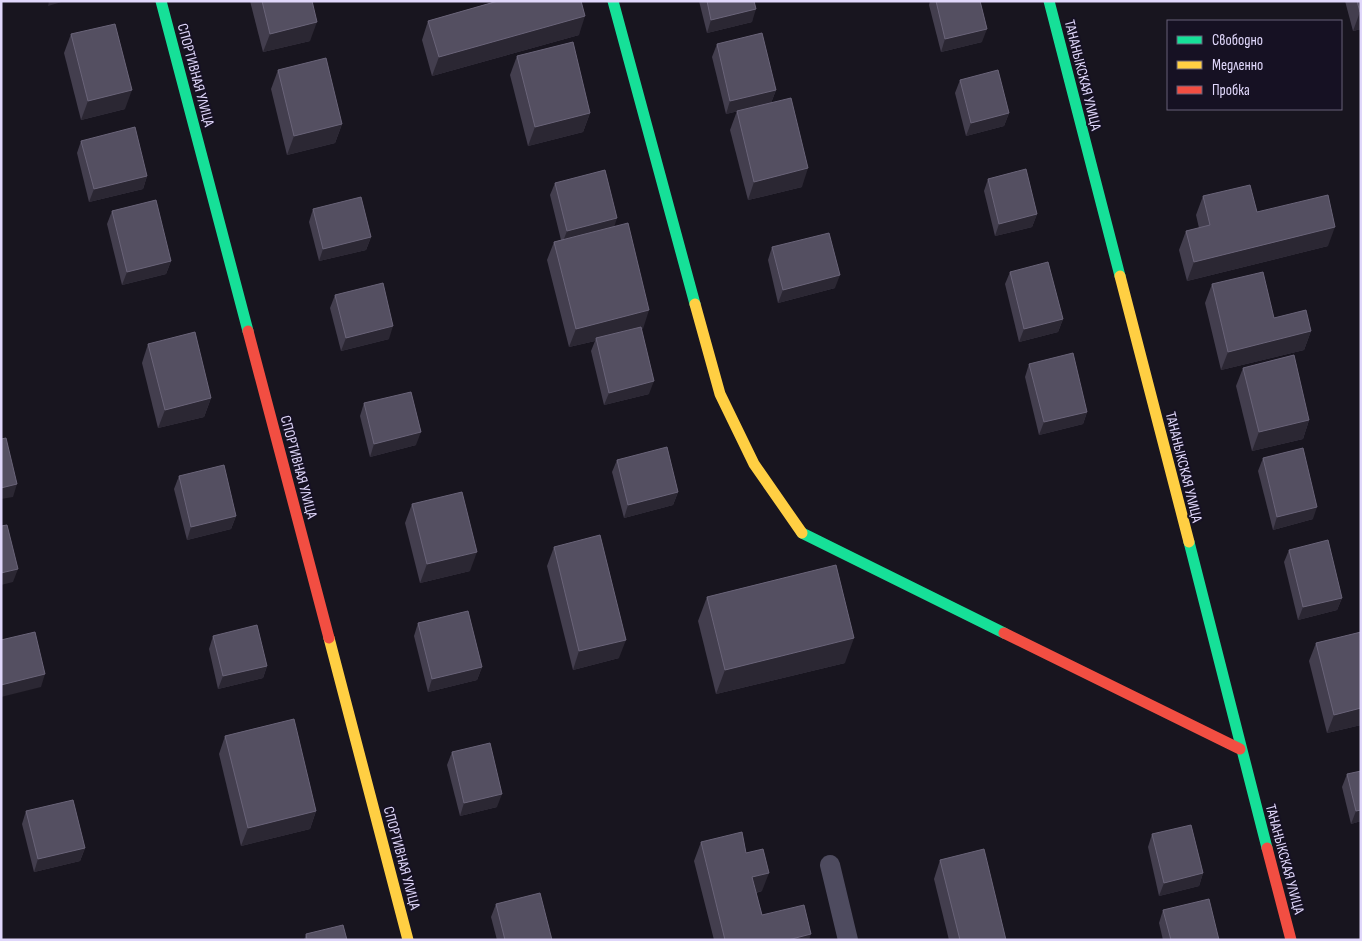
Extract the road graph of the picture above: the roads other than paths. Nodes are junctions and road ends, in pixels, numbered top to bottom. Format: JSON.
{"nodes":[{"id":1,"x":161,"y":1,"type":"edge"},
{"id":2,"x":613,"y":1,"type":"edge"},
{"id":3,"x":1049,"y":1,"type":"edge"},
{"id":4,"x":1240,"y":749,"type":"junction"},
{"id":5,"x":830,"y":865,"type":"dead end"},
{"id":6,"x":408,"y":940,"type":"edge"},
{"id":7,"x":848,"y":940,"type":"edge"},
{"id":8,"x":1290,"y":940,"type":"edge"}],
"edges":[{"from":1,"to":6,"type":"street","name":"СПОРТИВНАЯ УЛИЦА"},
{"from":2,"to":4,"type":"street"},
{"from":3,"to":4,"type":"street","name":"ТАНАНЫКСКАЯ УЛИЦА"},
{"from":4,"to":8,"type":"street","name":"ТАНАНЫКСКАЯ УЛИЦА"},
{"from":5,"to":7,"type":"street"}]}
